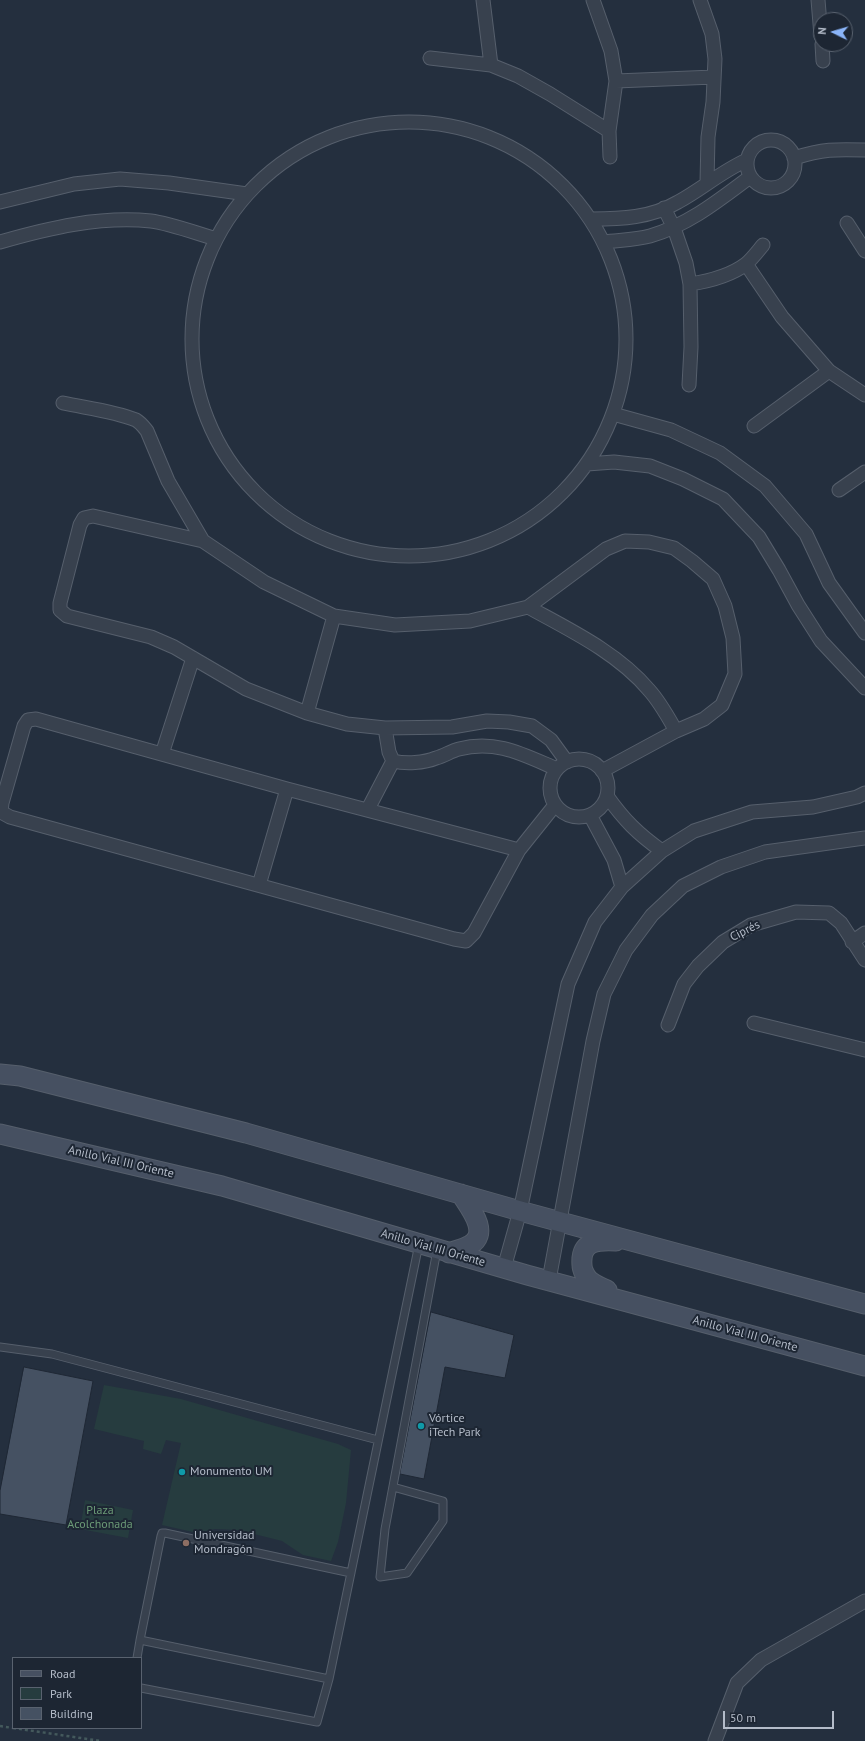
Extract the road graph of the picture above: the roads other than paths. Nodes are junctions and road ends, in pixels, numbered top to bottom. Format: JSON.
{"nodes":[{"id":1,"x":482,"y":0,"type":"edge"},
{"id":2,"x":593,"y":0,"type":"edge"},
{"id":3,"x":700,"y":0,"type":"edge"},
{"id":4,"x":818,"y":0,"type":"edge"},
{"id":5,"x":819,"y":12,"type":"edge"},
{"id":6,"x":822,"y":52,"type":"edge"},
{"id":7,"x":430,"y":58,"type":"dead end"},
{"id":8,"x":823,"y":60,"type":"dead end"},
{"id":9,"x":491,"y":65,"type":"junction"},
{"id":10,"x":714,"y":77,"type":"junction"},
{"id":11,"x":616,"y":82,"type":"junction"},
{"id":12,"x":609,"y":131,"type":"junction"},
{"id":13,"x":865,"y":150,"type":"edge"},
{"id":14,"x":610,"y":157,"type":"dead end"},
{"id":15,"x":794,"y":158,"type":"junction"},
{"id":16,"x":747,"y":160,"type":"junction"},
{"id":17,"x":750,"y":177,"type":"junction"},
{"id":18,"x":708,"y":183,"type":"junction"},
{"id":19,"x":247,"y":194,"type":"junction"},
{"id":20,"x":0,"y":202,"type":"edge"},
{"id":21,"x":664,"y":208,"type":"junction"},
{"id":22,"x":591,"y":219,"type":"junction"},
{"id":23,"x":846,"y":223,"type":"dead end"},
{"id":24,"x":674,"y":228,"type":"junction"},
{"id":25,"x":213,"y":238,"type":"junction"},
{"id":26,"x":0,"y":242,"type":"edge"},
{"id":27,"x":604,"y":242,"type":"junction"},
{"id":28,"x":763,"y":245,"type":"dead end"},
{"id":29,"x":865,"y":251,"type":"edge"},
{"id":30,"x":746,"y":264,"type":"junction"},
{"id":31,"x":690,"y":284,"type":"junction"},
{"id":32,"x":829,"y":371,"type":"junction"},
{"id":33,"x":689,"y":385,"type":"dead end"},
{"id":34,"x":865,"y":395,"type":"edge"},
{"id":35,"x":63,"y":402,"type":"dead end"},
{"id":36,"x":613,"y":414,"type":"junction"},
{"id":37,"x":754,"y":426,"type":"dead end"},
{"id":38,"x":587,"y":464,"type":"junction"},
{"id":39,"x":865,"y":472,"type":"edge"},
{"id":40,"x":839,"y":490,"type":"dead end"},
{"id":41,"x":204,"y":541,"type":"junction"},
{"id":42,"x":528,"y":607,"type":"junction"},
{"id":43,"x":334,"y":616,"type":"junction"},
{"id":44,"x":865,"y":633,"type":"edge"},
{"id":45,"x":193,"y":658,"type":"junction"},
{"id":46,"x":865,"y":688,"type":"edge"},
{"id":47,"x":307,"y":713,"type":"junction"},
{"id":48,"x":385,"y":728,"type":"junction"},
{"id":49,"x":676,"y":731,"type":"junction"},
{"id":50,"x":162,"y":754,"type":"junction"},
{"id":51,"x":393,"y":761,"type":"junction"},
{"id":52,"x":562,"y":765,"type":"junction"},
{"id":53,"x":602,"y":771,"type":"junction"},
{"id":54,"x":287,"y":789,"type":"junction"},
{"id":55,"x":865,"y":793,"type":"edge"},
{"id":56,"x":607,"y":796,"type":"junction"},
{"id":57,"x":556,"y":806,"type":"junction"},
{"id":58,"x":368,"y":809,"type":"junction"},
{"id":59,"x":590,"y":815,"type":"junction"},
{"id":60,"x":864,"y":840,"type":"edge"},
{"id":61,"x":519,"y":850,"type":"junction"},
{"id":62,"x":662,"y":851,"type":"junction"},
{"id":63,"x":259,"y":885,"type":"junction"},
{"id":64,"x":622,"y":887,"type":"junction"},
{"id":65,"x":865,"y":933,"type":"edge"},
{"id":66,"x":852,"y":942,"type":"junction"},
{"id":67,"x":865,"y":960,"type":"edge"},
{"id":68,"x":754,"y":1023,"type":"dead end"},
{"id":69,"x":668,"y":1025,"type":"dead end"},
{"id":70,"x":865,"y":1050,"type":"edge"},
{"id":71,"x":0,"y":1074,"type":"edge"},
{"id":72,"x":0,"y":1134,"type":"edge"},
{"id":73,"x":461,"y":1194,"type":"junction"},
{"id":74,"x":520,"y":1211,"type":"junction"},
{"id":75,"x":560,"y":1221,"type":"junction"},
{"id":76,"x":638,"y":1242,"type":"junction"},
{"id":77,"x":420,"y":1244,"type":"junction"},
{"id":78,"x":444,"y":1251,"type":"junction"},
{"id":79,"x":504,"y":1268,"type":"junction"},
{"id":80,"x":549,"y":1280,"type":"junction"},
{"id":81,"x":630,"y":1302,"type":"junction"},
{"id":82,"x":865,"y":1304,"type":"edge"},
{"id":83,"x":0,"y":1347,"type":"edge"},
{"id":84,"x":865,"y":1366,"type":"edge"},
{"id":85,"x":378,"y":1440,"type":"junction"},
{"id":86,"x":393,"y":1487,"type":"junction"},
{"id":87,"x":351,"y":1573,"type":"junction"},
{"id":88,"x":865,"y":1601,"type":"edge"},
{"id":89,"x":140,"y":1640,"type":"junction"},
{"id":90,"x":136,"y":1657,"type":"edge"},
{"id":91,"x":329,"y":1679,"type":"junction"},
{"id":92,"x":142,"y":1688,"type":"edge"},
{"id":93,"x":715,"y":1741,"type":"edge"}],
"edges":[{"from":1,"to":9,"type":"street"},
{"from":2,"to":11,"type":"street"},
{"from":3,"to":10,"type":"street"},
{"from":4,"to":5,"type":"street"},
{"from":6,"to":8,"type":"street"},
{"from":7,"to":9,"type":"street"},
{"from":9,"to":12,"type":"street"},
{"from":10,"to":11,"type":"street"},
{"from":10,"to":18,"type":"street"},
{"from":11,"to":12,"type":"street"},
{"from":12,"to":14,"type":"street"},
{"from":13,"to":15,"type":"street"},
{"from":15,"to":16,"type":"street"},
{"from":15,"to":17,"type":"street"},
{"from":16,"to":17,"type":"street"},
{"from":16,"to":18,"type":"street"},
{"from":17,"to":24,"type":"street"},
{"from":18,"to":21,"type":"street"},
{"from":19,"to":20,"type":"street"},
{"from":19,"to":22,"type":"street"},
{"from":19,"to":25,"type":"street"},
{"from":21,"to":22,"type":"street"},
{"from":21,"to":24,"type":"street"},
{"from":22,"to":27,"type":"street"},
{"from":23,"to":29,"type":"street"},
{"from":24,"to":27,"type":"street"},
{"from":24,"to":31,"type":"street"},
{"from":25,"to":26,"type":"street"},
{"from":25,"to":38,"type":"street"},
{"from":27,"to":36,"type":"street"},
{"from":28,"to":30,"type":"street"},
{"from":30,"to":31,"type":"street"},
{"from":30,"to":32,"type":"street"},
{"from":31,"to":33,"type":"street"},
{"from":32,"to":34,"type":"street"},
{"from":32,"to":37,"type":"street"},
{"from":35,"to":41,"type":"street"},
{"from":36,"to":38,"type":"street"},
{"from":36,"to":44,"type":"street"},
{"from":38,"to":46,"type":"street"},
{"from":39,"to":40,"type":"street"},
{"from":41,"to":43,"type":"street"},
{"from":41,"to":45,"type":"street"},
{"from":42,"to":43,"type":"street"},
{"from":42,"to":49,"type":"street"},
{"from":42,"to":49,"type":"street"},
{"from":43,"to":47,"type":"street"},
{"from":45,"to":47,"type":"street"},
{"from":45,"to":50,"type":"street"},
{"from":47,"to":48,"type":"street"},
{"from":48,"to":51,"type":"street"},
{"from":48,"to":52,"type":"street"},
{"from":49,"to":53,"type":"street"},
{"from":50,"to":54,"type":"street"},
{"from":50,"to":63,"type":"street"},
{"from":51,"to":52,"type":"street"},
{"from":51,"to":58,"type":"street"},
{"from":52,"to":53,"type":"street"},
{"from":52,"to":57,"type":"street"},
{"from":53,"to":56,"type":"street"},
{"from":54,"to":58,"type":"street"},
{"from":54,"to":63,"type":"street"},
{"from":55,"to":62,"type":"street"},
{"from":56,"to":59,"type":"street"},
{"from":56,"to":62,"type":"street"},
{"from":57,"to":59,"type":"street"},
{"from":57,"to":61,"type":"street"},
{"from":58,"to":61,"type":"street"},
{"from":59,"to":64,"type":"street"},
{"from":60,"to":75,"type":"street"},
{"from":61,"to":63,"type":"street"},
{"from":62,"to":64,"type":"street"},
{"from":64,"to":74,"type":"street"},
{"from":65,"to":66,"type":"street"},
{"from":66,"to":67,"type":"street","name":"Ciprés"},
{"from":66,"to":69,"type":"street","name":"Ciprés"},
{"from":68,"to":70,"type":"street"},
{"from":71,"to":73,"type":"main road"},
{"from":72,"to":77,"type":"main road","name":"Anillo Vial III Oriente"},
{"from":73,"to":74,"type":"main road"},
{"from":73,"to":78,"type":"main road"},
{"from":74,"to":75,"type":"main road"},
{"from":74,"to":79,"type":"street"},
{"from":75,"to":76,"type":"main road"},
{"from":75,"to":80,"type":"street"},
{"from":76,"to":81,"type":"main road"},
{"from":76,"to":82,"type":"main road"},
{"from":77,"to":78,"type":"main road","name":"Anillo Vial III Oriente"},
{"from":77,"to":85,"type":"lane"},
{"from":78,"to":79,"type":"main road","name":"Anillo Vial III Oriente"},
{"from":78,"to":86,"type":"lane"},
{"from":79,"to":80,"type":"main road","name":"Anillo Vial III Oriente"},
{"from":80,"to":81,"type":"main road","name":"Anillo Vial III Oriente"},
{"from":81,"to":84,"type":"main road","name":"Anillo Vial III Oriente"},
{"from":83,"to":85,"type":"lane"},
{"from":85,"to":87,"type":"lane"},
{"from":86,"to":86,"type":"lane"},
{"from":87,"to":89,"type":"lane"},
{"from":87,"to":91,"type":"lane"},
{"from":88,"to":93,"type":"street"},
{"from":89,"to":90,"type":"lane"},
{"from":89,"to":91,"type":"lane"},
{"from":91,"to":92,"type":"lane"}]}
